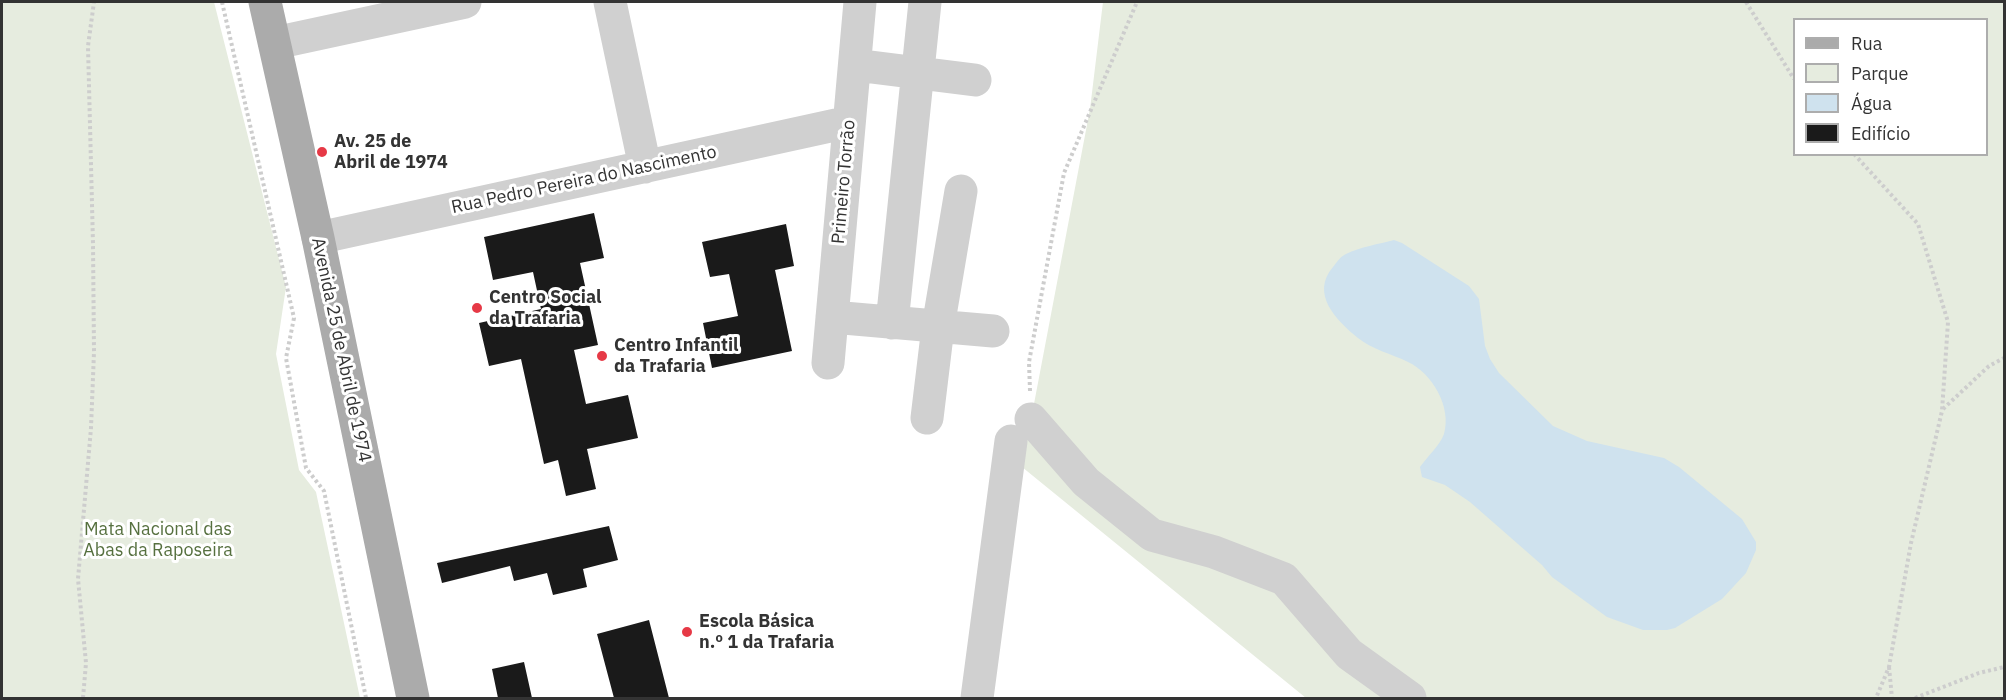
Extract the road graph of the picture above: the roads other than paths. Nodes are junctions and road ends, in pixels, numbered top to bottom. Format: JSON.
{"nodes":[{"id":1,"x":265,"y":2,"type":"edge"},
{"id":2,"x":465,"y":2,"type":"edge"},
{"id":3,"x":610,"y":2,"type":"edge"},
{"id":4,"x":860,"y":2,"type":"edge"},
{"id":5,"x":925,"y":2,"type":"edge"},
{"id":6,"x":275,"y":43,"type":"junction"},
{"id":7,"x":855,"y":65,"type":"junction"},
{"id":8,"x":918,"y":73,"type":"junction"},
{"id":9,"x":975,"y":80,"type":"dead end"},
{"id":10,"x":849,"y":122,"type":"junction"},
{"id":11,"x":645,"y":166,"type":"junction"},
{"id":12,"x":961,"y":191,"type":"dead end"},
{"id":13,"x":318,"y":238,"type":"junction"},
{"id":14,"x":832,"y":317,"type":"junction"},
{"id":15,"x":892,"y":323,"type":"junction"},
{"id":16,"x":938,"y":327,"type":"junction"},
{"id":17,"x":993,"y":332,"type":"dead end"},
{"id":18,"x":828,"y":363,"type":"dead end"},
{"id":19,"x":927,"y":418,"type":"dead end"},
{"id":20,"x":413,"y":699,"type":"edge"},
{"id":21,"x":977,"y":699,"type":"edge"},
{"id":22,"x":1410,"y":699,"type":"edge"}],
"edges":[{"from":1,"to":6,"type":"main road","name":"Avenida 25 de Abril de 1974"},
{"from":2,"to":6,"type":"street"},
{"from":3,"to":11,"type":"street"},
{"from":4,"to":7,"type":"street","name":"Primeiro Torrão"},
{"from":5,"to":8,"type":"street"},
{"from":6,"to":13,"type":"main road","name":"Avenida 25 de Abril de 1974"},
{"from":7,"to":8,"type":"street"},
{"from":7,"to":10,"type":"street","name":"Primeiro Torrão"},
{"from":8,"to":9,"type":"street"},
{"from":8,"to":15,"type":"street"},
{"from":10,"to":11,"type":"street","name":"Rua Pedro Pereira do Nascimento"},
{"from":10,"to":14,"type":"street","name":"Primeiro Torrão"},
{"from":11,"to":13,"type":"street","name":"Rua Pedro Pereira do Nascimento"},
{"from":12,"to":16,"type":"street"},
{"from":13,"to":20,"type":"main road","name":"Avenida 25 de Abril de 1974"},
{"from":14,"to":15,"type":"street"},
{"from":14,"to":18,"type":"street","name":"Primeiro Torrão"},
{"from":15,"to":16,"type":"street"},
{"from":16,"to":17,"type":"street"},
{"from":16,"to":19,"type":"street"},
{"from":21,"to":22,"type":"street"}]}
